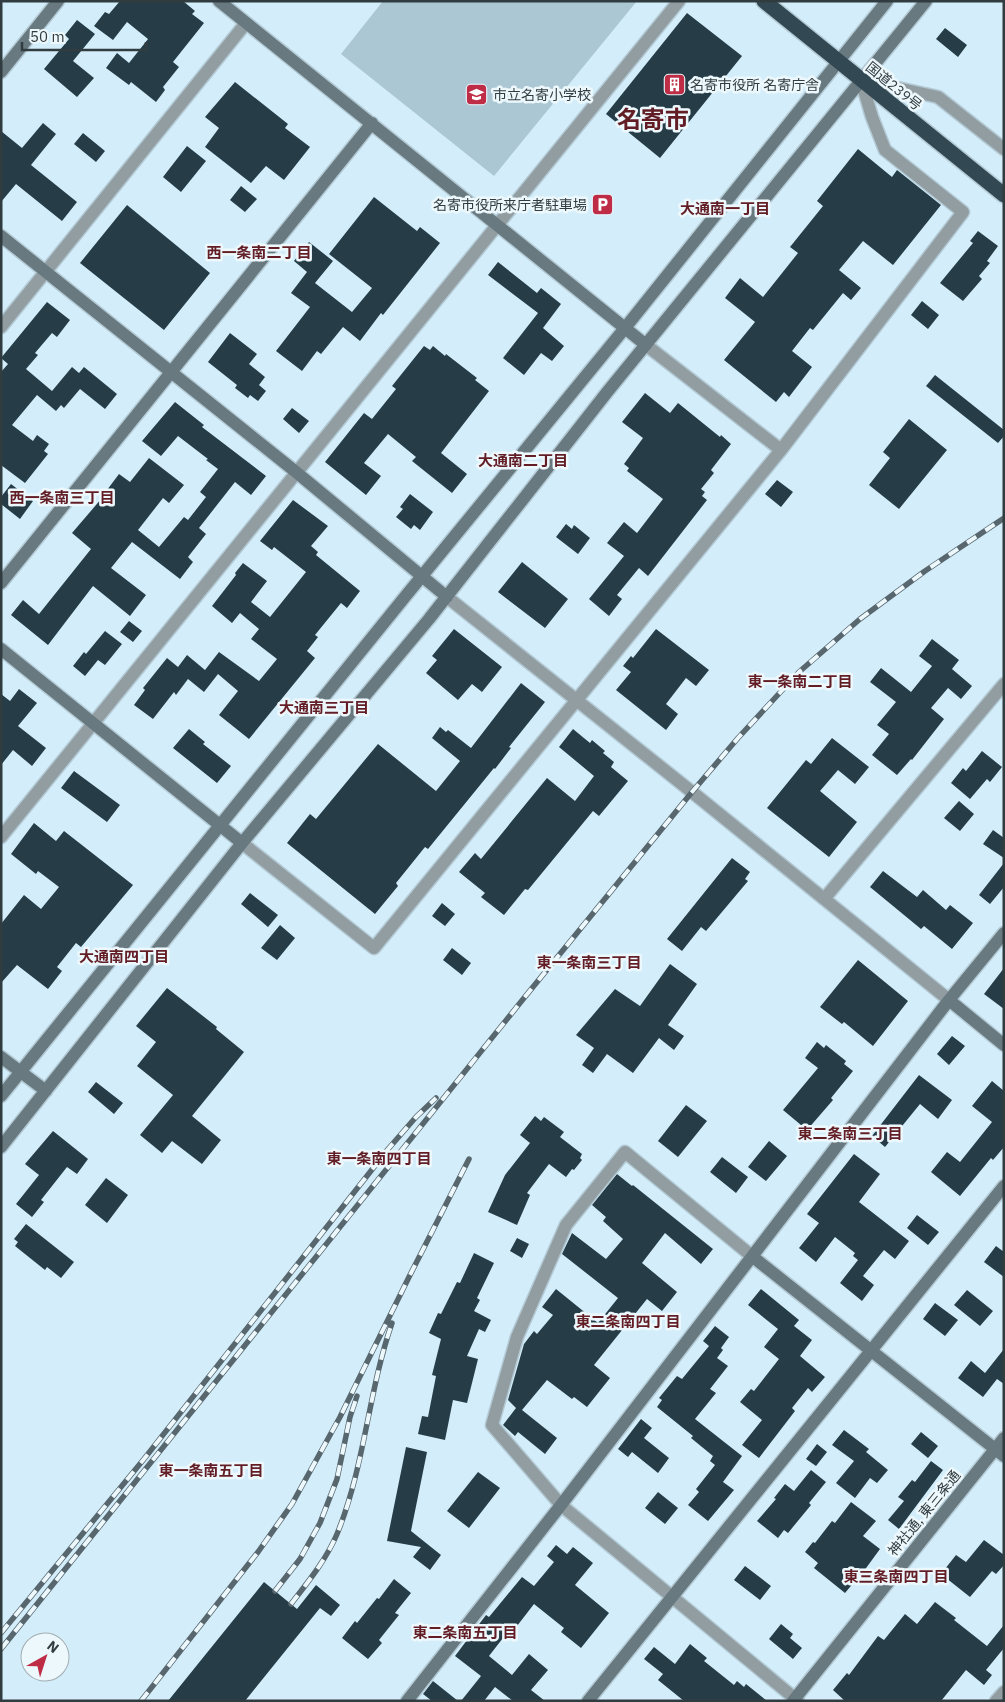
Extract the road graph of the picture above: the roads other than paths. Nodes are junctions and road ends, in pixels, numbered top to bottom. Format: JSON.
{"nodes":[{"id":1,"x":58,"y":1,"type":"edge"},
{"id":2,"x":219,"y":1,"type":"edge"},
{"id":3,"x":679,"y":1,"type":"edge"},
{"id":4,"x":764,"y":1,"type":"edge"},
{"id":5,"x":887,"y":1,"type":"edge"},
{"id":6,"x":926,"y":1,"type":"edge"},
{"id":7,"x":246,"y":23,"type":"junction"},
{"id":8,"x":839,"y":62,"type":"junction"},
{"id":9,"x":1,"y":72,"type":"edge"},
{"id":10,"x":861,"y":80,"type":"junction"},
{"id":11,"x":372,"y":124,"type":"junction"},
{"id":12,"x":1004,"y":149,"type":"edge"},
{"id":13,"x":1004,"y":195,"type":"edge"},
{"id":14,"x":497,"y":225,"type":"junction"},
{"id":15,"x":1,"y":236,"type":"edge"},
{"id":16,"x":46,"y":272,"type":"junction"},
{"id":17,"x":1,"y":328,"type":"edge"},
{"id":18,"x":625,"y":328,"type":"junction"},
{"id":19,"x":646,"y":345,"type":"junction"},
{"id":20,"x":172,"y":372,"type":"junction"},
{"id":21,"x":781,"y":450,"type":"junction"},
{"id":22,"x":296,"y":472,"type":"junction"},
{"id":23,"x":422,"y":576,"type":"junction"},
{"id":24,"x":1,"y":583,"type":"edge"},
{"id":25,"x":447,"y":597,"type":"junction"},
{"id":26,"x":1,"y":649,"type":"edge"},
{"id":27,"x":1004,"y":684,"type":"edge"},
{"id":28,"x":576,"y":700,"type":"junction"},
{"id":29,"x":94,"y":723,"type":"junction"},
{"id":30,"x":220,"y":825,"type":"junction"},
{"id":31,"x":1,"y":837,"type":"edge"},
{"id":32,"x":242,"y":843,"type":"junction"},
{"id":33,"x":824,"y":899,"type":"junction"},
{"id":34,"x":1004,"y":933,"type":"edge"},
{"id":35,"x":950,"y":1000,"type":"junction"},
{"id":36,"x":1004,"y":1045,"type":"edge"},
{"id":37,"x":1,"y":1057,"type":"edge"},
{"id":38,"x":21,"y":1072,"type":"junction"},
{"id":39,"x":46,"y":1091,"type":"junction"},
{"id":40,"x":1,"y":1096,"type":"edge"},
{"id":41,"x":1,"y":1147,"type":"edge"},
{"id":42,"x":1004,"y":1186,"type":"edge"},
{"id":43,"x":753,"y":1257,"type":"junction"},
{"id":44,"x":871,"y":1350,"type":"junction"},
{"id":45,"x":1004,"y":1438,"type":"edge"},
{"id":46,"x":999,"y":1452,"type":"edge"},
{"id":47,"x":561,"y":1505,"type":"junction"},
{"id":48,"x":672,"y":1596,"type":"junction"},
{"id":49,"x":1004,"y":1692,"type":"edge"},
{"id":50,"x":796,"y":1700,"type":"edge"},
{"id":51,"x":407,"y":1701,"type":"edge"},
{"id":52,"x":588,"y":1701,"type":"edge"},
{"id":53,"x":996,"y":1701,"type":"edge"}],
"edges":[{"from":1,"to":9,"type":"street"},
{"from":2,"to":7,"type":"street"},
{"from":3,"to":14,"type":"street"},
{"from":4,"to":8,"type":"highway","name":"国道239号"},
{"from":5,"to":8,"type":"street"},
{"from":6,"to":10,"type":"street"},
{"from":7,"to":11,"type":"street"},
{"from":7,"to":16,"type":"street"},
{"from":8,"to":10,"type":"highway","name":"国道239号"},
{"from":8,"to":18,"type":"street"},
{"from":10,"to":12,"type":"street"},
{"from":10,"to":13,"type":"highway","name":"国道239号"},
{"from":10,"to":19,"type":"street"},
{"from":10,"to":21,"type":"street"},
{"from":11,"to":14,"type":"street"},
{"from":11,"to":20,"type":"street"},
{"from":14,"to":18,"type":"street"},
{"from":14,"to":22,"type":"street"},
{"from":15,"to":16,"type":"street"},
{"from":16,"to":17,"type":"street"},
{"from":16,"to":20,"type":"street"},
{"from":18,"to":19,"type":"street"},
{"from":18,"to":23,"type":"street"},
{"from":19,"to":21,"type":"street"},
{"from":19,"to":25,"type":"street"},
{"from":20,"to":22,"type":"street"},
{"from":20,"to":24,"type":"street"},
{"from":21,"to":28,"type":"street"},
{"from":22,"to":23,"type":"street"},
{"from":22,"to":29,"type":"street"},
{"from":23,"to":25,"type":"street"},
{"from":23,"to":30,"type":"street"},
{"from":25,"to":28,"type":"street"},
{"from":25,"to":32,"type":"street"},
{"from":26,"to":29,"type":"street"},
{"from":27,"to":33,"type":"street"},
{"from":28,"to":32,"type":"street"},
{"from":28,"to":33,"type":"street"},
{"from":29,"to":30,"type":"street"},
{"from":29,"to":31,"type":"street"},
{"from":30,"to":32,"type":"street"},
{"from":30,"to":38,"type":"street"},
{"from":32,"to":39,"type":"street"},
{"from":33,"to":35,"type":"street"},
{"from":34,"to":35,"type":"street"},
{"from":35,"to":36,"type":"street"},
{"from":35,"to":43,"type":"street"},
{"from":37,"to":38,"type":"street"},
{"from":38,"to":39,"type":"street"},
{"from":38,"to":40,"type":"street"},
{"from":39,"to":41,"type":"street"},
{"from":42,"to":44,"type":"street"},
{"from":43,"to":44,"type":"street"},
{"from":43,"to":47,"type":"street"},
{"from":43,"to":47,"type":"street"},
{"from":44,"to":46,"type":"street"},
{"from":44,"to":48,"type":"street"},
{"from":45,"to":46,"type":"street","name":"神社通, 東三条通"},
{"from":46,"to":50,"type":"street","name":"神社通, 東三条通"},
{"from":47,"to":48,"type":"street"},
{"from":47,"to":51,"type":"street"},
{"from":48,"to":50,"type":"street"},
{"from":48,"to":52,"type":"street"},
{"from":49,"to":53,"type":"street"}]}
